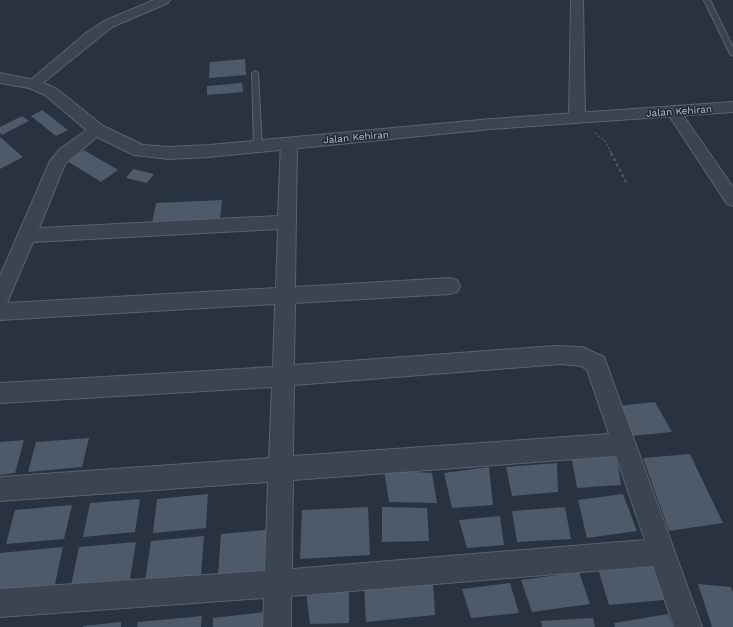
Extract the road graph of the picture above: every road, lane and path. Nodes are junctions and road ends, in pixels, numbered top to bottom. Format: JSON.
{"nodes":[{"id":1,"x":164,"y":0,"type":"edge"},
{"id":2,"x":577,"y":0,"type":"edge"},
{"id":3,"x":706,"y":0,"type":"edge"},
{"id":4,"x":134,"y":5,"type":"edge"},
{"id":5,"x":733,"y":54,"type":"edge"},
{"id":6,"x":255,"y":73,"type":"dead end"},
{"id":7,"x":0,"y":78,"type":"edge"},
{"id":8,"x":33,"y":84,"type":"junction"},
{"id":9,"x":733,"y":107,"type":"edge"},
{"id":10,"x":673,"y":111,"type":"junction"},
{"id":11,"x":577,"y":117,"type":"junction"},
{"id":12,"x":97,"y":130,"type":"junction"},
{"id":13,"x":289,"y":144,"type":"junction"},
{"id":14,"x":258,"y":147,"type":"junction"},
{"id":15,"x":726,"y":180,"type":"edge"},
{"id":16,"x":626,"y":182,"type":"dead end"},
{"id":17,"x":733,"y":200,"type":"edge"},
{"id":18,"x":287,"y":222,"type":"junction"},
{"id":19,"x":26,"y":235,"type":"junction"},
{"id":20,"x":450,"y":286,"type":"dead end"},
{"id":21,"x":1,"y":293,"type":"edge"},
{"id":22,"x":285,"y":295,"type":"junction"},
{"id":23,"x":0,"y":312,"type":"edge"},
{"id":24,"x":284,"y":376,"type":"junction"},
{"id":25,"x":0,"y":393,"type":"edge"},
{"id":26,"x":624,"y":444,"type":"junction"},
{"id":27,"x":281,"y":468,"type":"junction"},
{"id":28,"x":0,"y":489,"type":"edge"},
{"id":29,"x":662,"y":552,"type":"junction"},
{"id":30,"x":278,"y":584,"type":"junction"},
{"id":31,"x":0,"y":603,"type":"edge"},
{"id":32,"x":277,"y":627,"type":"edge"},
{"id":33,"x":688,"y":627,"type":"edge"}],
"edges":[{"from":1,"to":4,"type":"street"},
{"from":2,"to":11,"type":"street"},
{"from":3,"to":5,"type":"lane"},
{"from":4,"to":8,"type":"street"},
{"from":6,"to":14,"type":"lane"},
{"from":7,"to":8,"type":"street","name":"Jalan Kehiran"},
{"from":8,"to":12,"type":"street","name":"Jalan Kehiran"},
{"from":9,"to":10,"type":"street","name":"Jalan Kehiran"},
{"from":10,"to":11,"type":"street","name":"Jalan Kehiran"},
{"from":10,"to":15,"type":"street"},
{"from":11,"to":13,"type":"street","name":"Jalan Kehiran"},
{"from":11,"to":16,"type":"path"},
{"from":12,"to":14,"type":"street","name":"Jalan Kehiran"},
{"from":12,"to":19,"type":"street"},
{"from":13,"to":14,"type":"street","name":"Jalan Kehiran"},
{"from":13,"to":18,"type":"street"},
{"from":15,"to":17,"type":"street"},
{"from":18,"to":19,"type":"street"},
{"from":18,"to":22,"type":"street"},
{"from":19,"to":21,"type":"street"},
{"from":20,"to":22,"type":"street"},
{"from":22,"to":23,"type":"street"},
{"from":22,"to":24,"type":"street"},
{"from":24,"to":25,"type":"street"},
{"from":24,"to":26,"type":"street"},
{"from":24,"to":27,"type":"street"},
{"from":26,"to":27,"type":"street"},
{"from":26,"to":29,"type":"street"},
{"from":27,"to":28,"type":"street"},
{"from":27,"to":30,"type":"street"},
{"from":29,"to":30,"type":"street"},
{"from":29,"to":33,"type":"street"},
{"from":30,"to":31,"type":"street"},
{"from":30,"to":32,"type":"street"}]}
